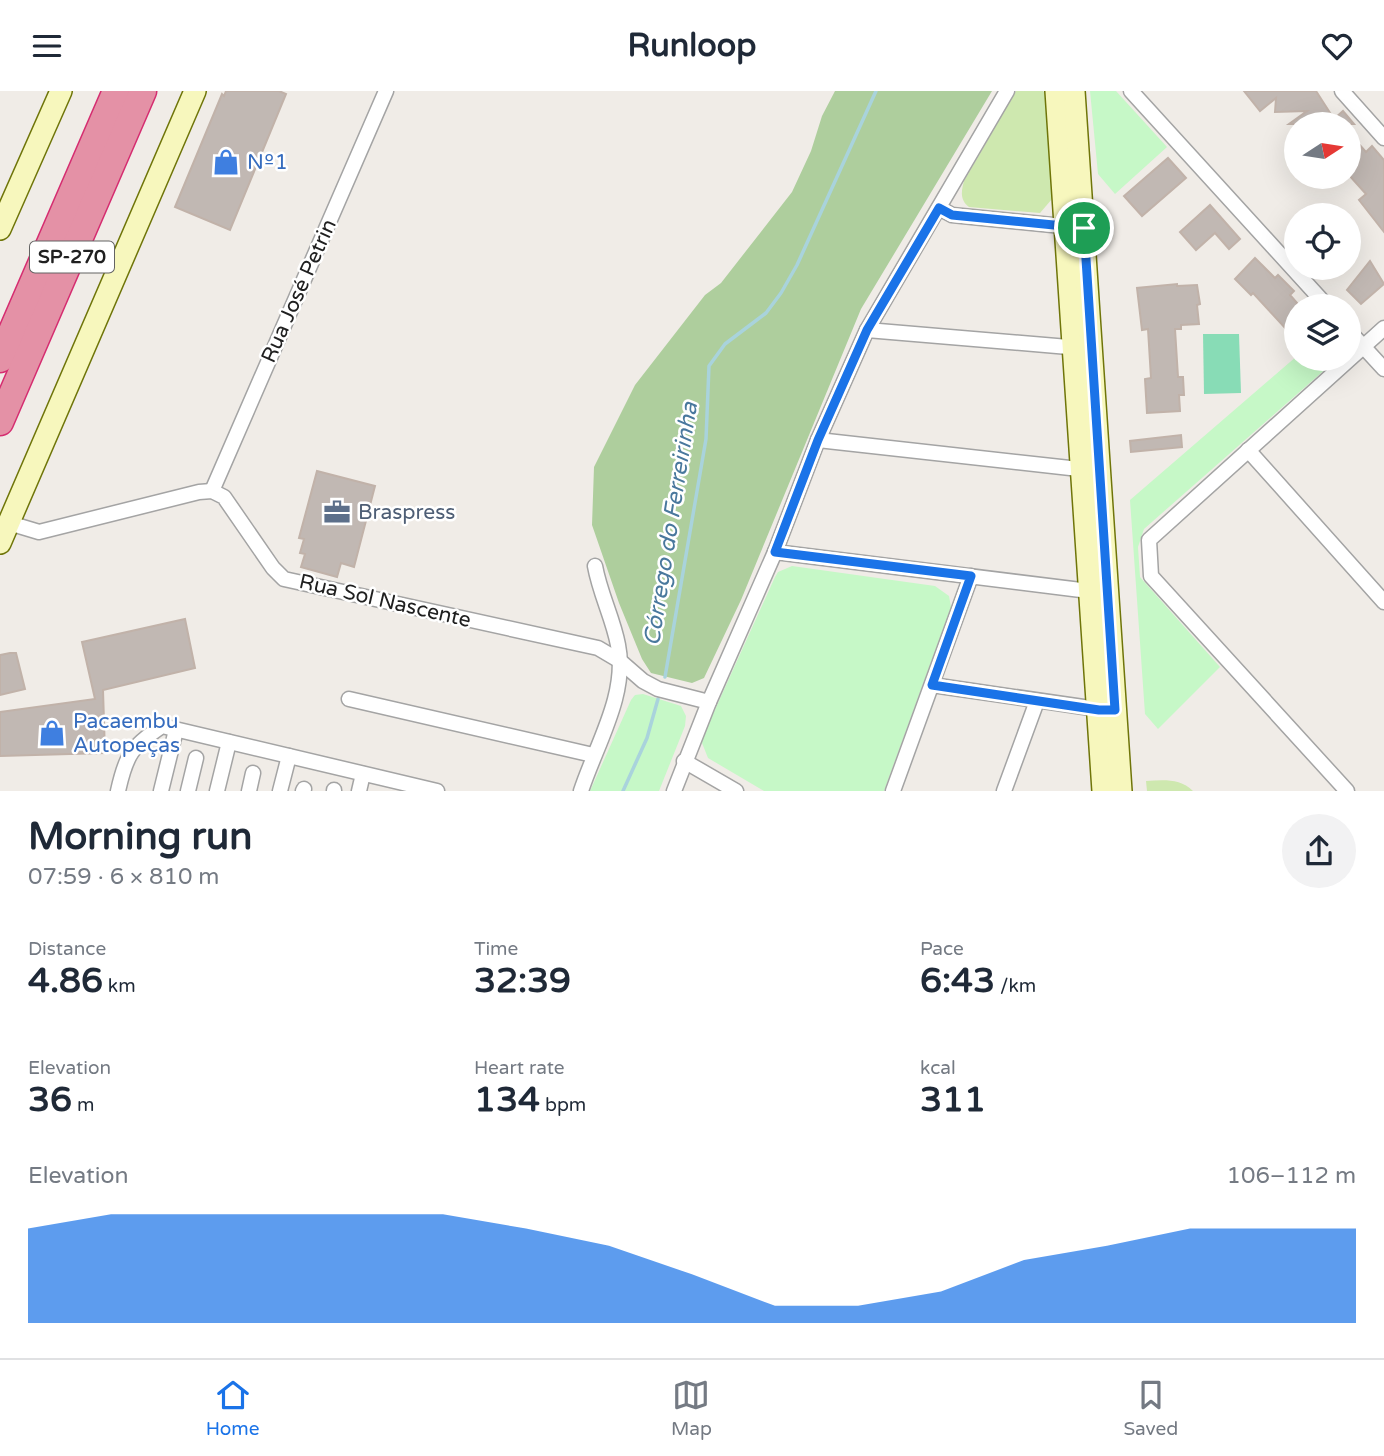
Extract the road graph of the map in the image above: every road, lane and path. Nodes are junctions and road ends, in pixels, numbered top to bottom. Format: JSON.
{"nodes":[{"id":1,"x":61,"y":91,"type":"edge"},
{"id":2,"x":116,"y":91,"type":"edge"},
{"id":3,"x":143,"y":91,"type":"edge"},
{"id":4,"x":195,"y":91,"type":"edge"},
{"id":5,"x":386,"y":91,"type":"edge"},
{"id":6,"x":1007,"y":91,"type":"edge"},
{"id":7,"x":1056,"y":91,"type":"edge"},
{"id":8,"x":1074,"y":91,"type":"edge"},
{"id":9,"x":1131,"y":91,"type":"edge"},
{"id":10,"x":1342,"y":91,"type":"edge"},
{"id":11,"x":1384,"y":138,"type":"edge"},
{"id":12,"x":939,"y":208,"type":"junction"},
{"id":13,"x":1074,"y":227,"type":"junction"},
{"id":14,"x":0,"y":229,"type":"edge"},
{"id":15,"x":1316,"y":294,"type":"edge"},
{"id":16,"x":1384,"y":328,"type":"edge"},
{"id":17,"x":867,"y":330,"type":"junction"},
{"id":18,"x":1361,"y":345,"type":"edge"},
{"id":19,"x":1363,"y":347,"type":"junction"},
{"id":20,"x":1082,"y":348,"type":"junction"},
{"id":21,"x":0,"y":359,"type":"edge"},
{"id":22,"x":1384,"y":369,"type":"edge"},
{"id":23,"x":0,"y":422,"type":"edge"},
{"id":24,"x":818,"y":440,"type":"junction"},
{"id":25,"x":1248,"y":450,"type":"junction"},
{"id":26,"x":1090,"y":470,"type":"junction"},
{"id":27,"x":212,"y":491,"type":"junction"},
{"id":28,"x":9,"y":523,"type":"junction"},
{"id":29,"x":0,"y":543,"type":"edge"},
{"id":30,"x":775,"y":552,"type":"junction"},
{"id":31,"x":595,"y":566,"type":"dead end"},
{"id":32,"x":971,"y":576,"type":"junction"},
{"id":33,"x":1099,"y":592,"type":"junction"},
{"id":34,"x":1384,"y":601,"type":"edge"},
{"id":35,"x":620,"y":661,"type":"junction"},
{"id":36,"x":932,"y":685,"type":"junction"},
{"id":37,"x":349,"y":699,"type":"dead end"},
{"id":38,"x":1037,"y":701,"type":"junction"},
{"id":39,"x":709,"y":702,"type":"junction"},
{"id":40,"x":1107,"y":710,"type":"junction"},
{"id":41,"x":176,"y":730,"type":"junction"},
{"id":42,"x":229,"y":742,"type":"junction"},
{"id":43,"x":593,"y":755,"type":"junction"},
{"id":44,"x":289,"y":756,"type":"junction"},
{"id":45,"x":196,"y":758,"type":"dead end"},
{"id":46,"x":684,"y":761,"type":"junction"},
{"id":47,"x":253,"y":773,"type":"dead end"},
{"id":48,"x":363,"y":773,"type":"junction"},
{"id":49,"x":118,"y":791,"type":"edge"},
{"id":50,"x":161,"y":791,"type":"edge"},
{"id":51,"x":188,"y":791,"type":"edge"},
{"id":52,"x":217,"y":791,"type":"edge"},
{"id":53,"x":248,"y":791,"type":"edge"},
{"id":54,"x":280,"y":791,"type":"edge"},
{"id":55,"x":359,"y":791,"type":"edge"},
{"id":56,"x":437,"y":791,"type":"edge"},
{"id":57,"x":581,"y":791,"type":"edge"},
{"id":58,"x":674,"y":791,"type":"edge"},
{"id":59,"x":736,"y":791,"type":"edge"},
{"id":60,"x":893,"y":791,"type":"edge"},
{"id":61,"x":1004,"y":791,"type":"edge"},
{"id":62,"x":1104,"y":791,"type":"edge"},
{"id":63,"x":1121,"y":791,"type":"edge"},
{"id":64,"x":1347,"y":791,"type":"edge"}],
"edges":[{"from":1,"to":14,"type":"street"},
{"from":2,"to":21,"type":"highway","number":"SP-270"},
{"from":3,"to":23,"type":"highway","number":"SP-270"},
{"from":4,"to":28,"type":"street"},
{"from":5,"to":27,"type":"street","name":"Rua José Petrin"},
{"from":6,"to":12,"type":"street"},
{"from":7,"to":13,"type":"street"},
{"from":8,"to":13,"type":"street"},
{"from":9,"to":15,"type":"street"},
{"from":10,"to":11,"type":"street"},
{"from":12,"to":13,"type":"street"},
{"from":12,"to":17,"type":"street"},
{"from":13,"to":20,"type":"street"},
{"from":16,"to":19,"type":"street"},
{"from":17,"to":20,"type":"street"},
{"from":17,"to":24,"type":"street"},
{"from":18,"to":19,"type":"street"},
{"from":19,"to":22,"type":"street"},
{"from":19,"to":25,"type":"street"},
{"from":20,"to":26,"type":"street"},
{"from":24,"to":26,"type":"street"},
{"from":24,"to":30,"type":"street"},
{"from":25,"to":34,"type":"street"},
{"from":25,"to":64,"type":"street"},
{"from":26,"to":33,"type":"street"},
{"from":27,"to":28,"type":"street"},
{"from":27,"to":35,"type":"street","name":"Rua Sol Nascente"},
{"from":28,"to":29,"type":"street"},
{"from":30,"to":32,"type":"street"},
{"from":30,"to":39,"type":"street"},
{"from":31,"to":35,"type":"street"},
{"from":32,"to":33,"type":"street"},
{"from":32,"to":36,"type":"street"},
{"from":33,"to":40,"type":"street"},
{"from":35,"to":39,"type":"street","name":"Rua Sol Nascente"},
{"from":35,"to":43,"type":"street"},
{"from":36,"to":38,"type":"street"},
{"from":36,"to":60,"type":"street"},
{"from":37,"to":43,"type":"street"},
{"from":38,"to":40,"type":"street"},
{"from":38,"to":61,"type":"street"},
{"from":39,"to":46,"type":"street"},
{"from":40,"to":62,"type":"street"},
{"from":40,"to":63,"type":"street"},
{"from":41,"to":42,"type":"street"},
{"from":41,"to":49,"type":"street"},
{"from":41,"to":50,"type":"street"},
{"from":42,"to":44,"type":"street"},
{"from":42,"to":52,"type":"street"},
{"from":43,"to":57,"type":"street"},
{"from":44,"to":48,"type":"street"},
{"from":44,"to":54,"type":"street"},
{"from":45,"to":51,"type":"street"},
{"from":46,"to":58,"type":"street"},
{"from":46,"to":59,"type":"street"},
{"from":47,"to":53,"type":"street"},
{"from":48,"to":55,"type":"street"},
{"from":48,"to":56,"type":"street"}]}
